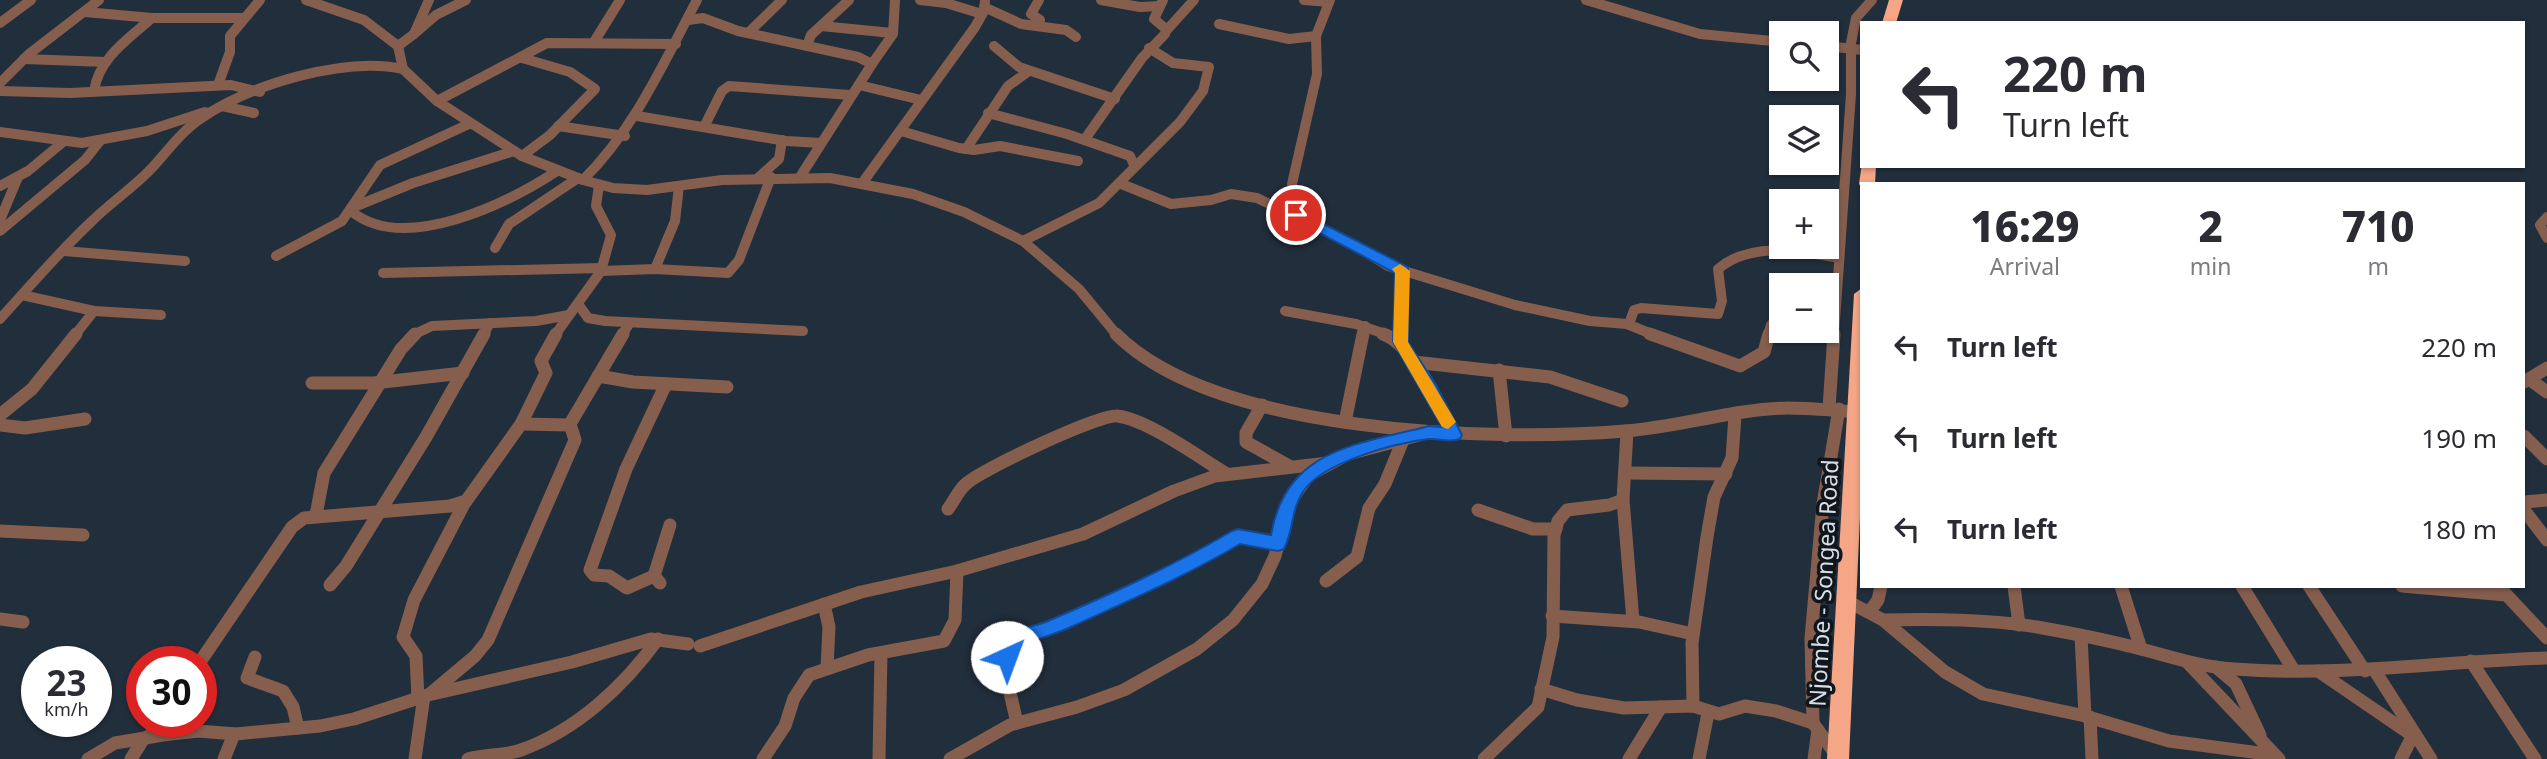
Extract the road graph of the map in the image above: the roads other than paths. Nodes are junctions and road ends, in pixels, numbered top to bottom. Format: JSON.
{"nodes":[{"id":1,"x":31,"y":0,"type":"edge"},
{"id":2,"x":99,"y":0,"type":"edge"},
{"id":3,"x":260,"y":0,"type":"edge"},
{"id":4,"x":429,"y":0,"type":"edge"},
{"id":5,"x":466,"y":0,"type":"edge"},
{"id":6,"x":620,"y":0,"type":"edge"},
{"id":7,"x":697,"y":0,"type":"edge"},
{"id":8,"x":782,"y":0,"type":"edge"},
{"id":9,"x":849,"y":0,"type":"edge"},
{"id":10,"x":895,"y":0,"type":"edge"},
{"id":11,"x":920,"y":0,"type":"edge"},
{"id":12,"x":1040,"y":0,"type":"edge"},
{"id":13,"x":1101,"y":0,"type":"edge"},
{"id":14,"x":1194,"y":0,"type":"edge"},
{"id":15,"x":1304,"y":0,"type":"edge"},
{"id":16,"x":1586,"y":0,"type":"edge"},
{"id":17,"x":1624,"y":0,"type":"edge"},
{"id":18,"x":1872,"y":0,"type":"edge"},
{"id":19,"x":1896,"y":0,"type":"edge"},
{"id":20,"x":317,"y":1,"type":"edge"},
{"id":21,"x":1329,"y":1,"type":"edge"},
{"id":22,"x":1161,"y":3,"type":"edge"},
{"id":23,"x":984,"y":7,"type":"edge"},
{"id":24,"x":85,"y":12,"type":"junction"},
{"id":25,"x":1637,"y":16,"type":"junction"},
{"id":26,"x":152,"y":18,"type":"junction"},
{"id":27,"x":244,"y":18,"type":"junction"},
{"id":28,"x":688,"y":20,"type":"junction"},
{"id":29,"x":1040,"y":20,"type":"dead end"},
{"id":30,"x":1890,"y":21,"type":"edge"},
{"id":31,"x":0,"y":23,"type":"edge"},
{"id":32,"x":1219,"y":24,"type":"dead end"},
{"id":33,"x":821,"y":26,"type":"junction"},
{"id":34,"x":1166,"y":31,"type":"junction"},
{"id":35,"x":748,"y":33,"type":"junction"},
{"id":36,"x":892,"y":33,"type":"junction"},
{"id":37,"x":414,"y":34,"type":"junction"},
{"id":38,"x":1316,"y":36,"type":"junction"},
{"id":39,"x":1076,"y":37,"type":"dead end"},
{"id":40,"x":1769,"y":41,"type":"edge"},
{"id":41,"x":594,"y":42,"type":"junction"},
{"id":42,"x":676,"y":44,"type":"junction"},
{"id":43,"x":807,"y":46,"type":"junction"},
{"id":44,"x":994,"y":46,"type":"dead end"},
{"id":45,"x":397,"y":47,"type":"junction"},
{"id":46,"x":1839,"y":47,"type":"edge"},
{"id":47,"x":1149,"y":48,"type":"junction"},
{"id":48,"x":1849,"y":48,"type":"junction"},
{"id":49,"x":1860,"y":50,"type":"edge"},
{"id":50,"x":522,"y":58,"type":"junction"},
{"id":51,"x":24,"y":60,"type":"junction"},
{"id":52,"x":106,"y":62,"type":"junction"},
{"id":53,"x":872,"y":64,"type":"junction"},
{"id":54,"x":403,"y":69,"type":"junction"},
{"id":55,"x":1029,"y":71,"type":"junction"},
{"id":56,"x":0,"y":83,"type":"edge"},
{"id":57,"x":218,"y":85,"type":"junction"},
{"id":58,"x":859,"y":85,"type":"junction"},
{"id":59,"x":94,"y":90,"type":"junction"},
{"id":60,"x":0,"y":91,"type":"edge"},
{"id":61,"x":260,"y":92,"type":"junction"},
{"id":62,"x":850,"y":95,"type":"junction"},
{"id":63,"x":1115,"y":99,"type":"junction"},
{"id":64,"x":921,"y":100,"type":"junction"},
{"id":65,"x":437,"y":101,"type":"junction"},
{"id":66,"x":217,"y":108,"type":"junction"},
{"id":67,"x":254,"y":113,"type":"dead end"},
{"id":68,"x":988,"y":113,"type":"junction"},
{"id":69,"x":637,"y":116,"type":"junction"},
{"id":70,"x":469,"y":124,"type":"junction"},
{"id":71,"x":558,"y":127,"type":"junction"},
{"id":72,"x":704,"y":127,"type":"junction"},
{"id":73,"x":901,"y":131,"type":"junction"},
{"id":74,"x":0,"y":132,"type":"edge"},
{"id":75,"x":625,"y":136,"type":"junction"},
{"id":76,"x":1085,"y":139,"type":"junction"},
{"id":77,"x":782,"y":140,"type":"junction"},
{"id":78,"x":100,"y":141,"type":"junction"},
{"id":79,"x":63,"y":142,"type":"junction"},
{"id":80,"x":821,"y":143,"type":"junction"},
{"id":81,"x":965,"y":149,"type":"junction"},
{"id":82,"x":518,"y":154,"type":"junction"},
{"id":83,"x":1078,"y":161,"type":"dead end"},
{"id":84,"x":1134,"y":165,"type":"junction"},
{"id":85,"x":557,"y":171,"type":"junction"},
{"id":86,"x":18,"y":177,"type":"junction"},
{"id":87,"x":771,"y":177,"type":"junction"},
{"id":88,"x":800,"y":177,"type":"junction"},
{"id":89,"x":758,"y":178,"type":"junction"},
{"id":90,"x":581,"y":179,"type":"junction"},
{"id":91,"x":863,"y":182,"type":"junction"},
{"id":92,"x":1119,"y":183,"type":"junction"},
{"id":93,"x":599,"y":185,"type":"junction"},
{"id":94,"x":0,"y":186,"type":"edge"},
{"id":95,"x":679,"y":186,"type":"junction"},
{"id":96,"x":353,"y":209,"type":"junction"},
{"id":97,"x":1296,"y":217,"type":"junction"},
{"id":98,"x":2547,"y":217,"type":"edge"},
{"id":99,"x":0,"y":220,"type":"edge"},
{"id":100,"x":0,"y":231,"type":"edge"},
{"id":101,"x":2547,"y":238,"type":"edge"},
{"id":102,"x":1023,"y":240,"type":"junction"},
{"id":103,"x":495,"y":248,"type":"dead end"},
{"id":104,"x":64,"y":251,"type":"junction"},
{"id":105,"x":1769,"y":253,"type":"edge"},
{"id":106,"x":276,"y":256,"type":"dead end"},
{"id":107,"x":1839,"y":258,"type":"edge"},
{"id":108,"x":185,"y":261,"type":"dead end"},
{"id":109,"x":656,"y":269,"type":"junction"},
{"id":110,"x":601,"y":270,"type":"junction"},
{"id":111,"x":1403,"y":271,"type":"junction"},
{"id":112,"x":383,"y":273,"type":"dead end"},
{"id":113,"x":22,"y":295,"type":"junction"},
{"id":114,"x":574,"y":309,"type":"junction"},
{"id":115,"x":1860,"y":309,"type":"edge"},
{"id":116,"x":94,"y":311,"type":"junction"},
{"id":117,"x":1285,"y":311,"type":"dead end"},
{"id":118,"x":161,"y":315,"type":"dead end"},
{"id":119,"x":0,"y":318,"type":"edge"},
{"id":120,"x":490,"y":323,"type":"junction"},
{"id":121,"x":629,"y":324,"type":"junction"},
{"id":122,"x":1629,"y":324,"type":"junction"},
{"id":123,"x":1365,"y":326,"type":"junction"},
{"id":124,"x":803,"y":331,"type":"dead end"},
{"id":125,"x":1769,"y":333,"type":"edge"},
{"id":126,"x":1401,"y":342,"type":"junction"},
{"id":127,"x":1838,"y":343,"type":"edge"},
{"id":128,"x":1413,"y":362,"type":"junction"},
{"id":129,"x":2547,"y":368,"type":"edge"},
{"id":130,"x":1499,"y":370,"type":"junction"},
{"id":131,"x":463,"y":373,"type":"junction"},
{"id":132,"x":598,"y":376,"type":"junction"},
{"id":133,"x":2526,"y":381,"type":"edge"},
{"id":134,"x":382,"y":382,"type":"junction"},
{"id":135,"x":312,"y":383,"type":"dead end"},
{"id":136,"x":666,"y":384,"type":"junction"},
{"id":137,"x":727,"y":387,"type":"dead end"},
{"id":138,"x":2547,"y":392,"type":"edge"},
{"id":139,"x":1622,"y":401,"type":"dead end"},
{"id":140,"x":1262,"y":405,"type":"junction"},
{"id":141,"x":1847,"y":410,"type":"edge"},
{"id":142,"x":0,"y":415,"type":"edge"},
{"id":143,"x":1735,"y":416,"type":"junction"},
{"id":144,"x":85,"y":419,"type":"dead end"},
{"id":145,"x":1345,"y":422,"type":"junction"},
{"id":146,"x":521,"y":424,"type":"junction"},
{"id":147,"x":0,"y":425,"type":"edge"},
{"id":148,"x":570,"y":425,"type":"junction"},
{"id":149,"x":1627,"y":431,"type":"junction"},
{"id":150,"x":1429,"y":432,"type":"junction"},
{"id":151,"x":1454,"y":435,"type":"junction"},
{"id":152,"x":1506,"y":436,"type":"junction"},
{"id":153,"x":2525,"y":437,"type":"edge"},
{"id":154,"x":1403,"y":440,"type":"junction"},
{"id":155,"x":2547,"y":459,"type":"edge"},
{"id":156,"x":1328,"y":463,"type":"junction"},
{"id":157,"x":1289,"y":466,"type":"junction"},
{"id":158,"x":1627,"y":473,"type":"junction"},
{"id":159,"x":1227,"y":474,"type":"junction"},
{"id":160,"x":1726,"y":474,"type":"junction"},
{"id":161,"x":1623,"y":500,"type":"junction"},
{"id":162,"x":2547,"y":500,"type":"edge"},
{"id":163,"x":466,"y":502,"type":"junction"},
{"id":164,"x":2525,"y":502,"type":"edge"},
{"id":165,"x":948,"y":509,"type":"dead end"},
{"id":166,"x":1478,"y":510,"type":"dead end"},
{"id":167,"x":378,"y":511,"type":"junction"},
{"id":168,"x":2525,"y":511,"type":"edge"},
{"id":169,"x":316,"y":515,"type":"junction"},
{"id":170,"x":670,"y":525,"type":"dead end"},
{"id":171,"x":1556,"y":529,"type":"junction"},
{"id":172,"x":0,"y":531,"type":"edge"},
{"id":173,"x":83,"y":535,"type":"dead end"},
{"id":174,"x":2547,"y":540,"type":"edge"},
{"id":175,"x":1278,"y":544,"type":"junction"},
{"id":176,"x":957,"y":571,"type":"junction"},
{"id":177,"x":1326,"y":581,"type":"dead end"},
{"id":178,"x":330,"y":585,"type":"dead end"},
{"id":179,"x":1881,"y":588,"type":"edge"},
{"id":180,"x":2014,"y":588,"type":"edge"},
{"id":181,"x":2122,"y":588,"type":"edge"},
{"id":182,"x":2243,"y":588,"type":"edge"},
{"id":183,"x":2310,"y":588,"type":"edge"},
{"id":184,"x":2442,"y":588,"type":"edge"},
{"id":185,"x":2502,"y":591,"type":"edge"},
{"id":186,"x":1847,"y":601,"type":"junction"},
{"id":187,"x":824,"y":604,"type":"junction"},
{"id":188,"x":1870,"y":611,"type":"junction"},
{"id":189,"x":1552,"y":616,"type":"junction"},
{"id":190,"x":0,"y":619,"type":"edge"},
{"id":191,"x":1883,"y":620,"type":"junction"},
{"id":192,"x":1633,"y":621,"type":"junction"},
{"id":193,"x":23,"y":622,"type":"dead end"},
{"id":194,"x":2019,"y":625,"type":"junction"},
{"id":195,"x":1693,"y":634,"type":"junction"},
{"id":196,"x":2081,"y":636,"type":"junction"},
{"id":197,"x":658,"y":639,"type":"junction"},
{"id":198,"x":2547,"y":639,"type":"edge"},
{"id":199,"x":211,"y":646,"type":"edge"},
{"id":200,"x":2141,"y":649,"type":"junction"},
{"id":201,"x":881,"y":653,"type":"junction"},
{"id":202,"x":255,"y":657,"type":"dead end"},
{"id":203,"x":2547,"y":658,"type":"edge"},
{"id":204,"x":2471,"y":661,"type":"junction"},
{"id":205,"x":2188,"y":663,"type":"junction"},
{"id":206,"x":2216,"y":667,"type":"junction"},
{"id":207,"x":827,"y":668,"type":"junction"},
{"id":208,"x":2293,"y":669,"type":"junction"},
{"id":209,"x":2317,"y":670,"type":"junction"},
{"id":210,"x":2370,"y":671,"type":"junction"},
{"id":211,"x":1541,"y":689,"type":"junction"},
{"id":212,"x":424,"y":697,"type":"junction"},
{"id":213,"x":1693,"y":706,"type":"junction"},
{"id":214,"x":1661,"y":707,"type":"junction"},
{"id":215,"x":1708,"y":713,"type":"junction"},
{"id":216,"x":2087,"y":717,"type":"junction"},
{"id":217,"x":1017,"y":723,"type":"junction"},
{"id":218,"x":1816,"y":726,"type":"junction"},
{"id":219,"x":298,"y":729,"type":"junction"},
{"id":220,"x":234,"y":734,"type":"junction"},
{"id":221,"x":2413,"y":734,"type":"junction"},
{"id":222,"x":146,"y":738,"type":"junction"},
{"id":223,"x":2270,"y":754,"type":"edge"},
{"id":224,"x":876,"y":758,"type":"edge"},
{"id":225,"x":88,"y":759,"type":"edge"},
{"id":226,"x":131,"y":759,"type":"edge"},
{"id":227,"x":224,"y":759,"type":"edge"},
{"id":228,"x":415,"y":759,"type":"edge"},
{"id":229,"x":468,"y":759,"type":"edge"},
{"id":230,"x":763,"y":759,"type":"edge"},
{"id":231,"x":950,"y":759,"type":"edge"},
{"id":232,"x":1484,"y":759,"type":"edge"},
{"id":233,"x":1629,"y":759,"type":"edge"},
{"id":234,"x":1699,"y":759,"type":"edge"},
{"id":235,"x":1814,"y":759,"type":"edge"},
{"id":236,"x":1838,"y":759,"type":"edge"},
{"id":237,"x":2092,"y":759,"type":"edge"},
{"id":238,"x":2402,"y":759,"type":"edge"},
{"id":239,"x":2431,"y":759,"type":"edge"},
{"id":240,"x":2535,"y":759,"type":"edge"}],
"edges":[{"from":1,"to":31,"type":"street"},
{"from":2,"to":24,"type":"street"},
{"from":3,"to":27,"type":"street"},
{"from":4,"to":37,"type":"street"},
{"from":5,"to":37,"type":"street"},
{"from":6,"to":41,"type":"street"},
{"from":7,"to":28,"type":"street"},
{"from":8,"to":35,"type":"street"},
{"from":9,"to":33,"type":"street"},
{"from":10,"to":36,"type":"street"},
{"from":11,"to":23,"type":"street"},
{"from":12,"to":29,"type":"street"},
{"from":13,"to":22,"type":"street"},
{"from":14,"to":34,"type":"street"},
{"from":15,"to":21,"type":"street"},
{"from":16,"to":25,"type":"street"},
{"from":17,"to":25,"type":"street"},
{"from":18,"to":48,"type":"street"},
{"from":19,"to":30,"type":"highway"},
{"from":20,"to":45,"type":"street"},
{"from":21,"to":38,"type":"street"},
{"from":22,"to":34,"type":"street"},
{"from":23,"to":39,"type":"street"},
{"from":23,"to":64,"type":"street"},
{"from":24,"to":26,"type":"street"},
{"from":24,"to":51,"type":"street"},
{"from":25,"to":40,"type":"street"},
{"from":26,"to":27,"type":"street"},
{"from":26,"to":52,"type":"street"},
{"from":27,"to":57,"type":"street"},
{"from":28,"to":35,"type":"street"},
{"from":28,"to":42,"type":"street"},
{"from":32,"to":38,"type":"street"},
{"from":33,"to":36,"type":"street"},
{"from":33,"to":43,"type":"street"},
{"from":34,"to":47,"type":"street"},
{"from":35,"to":43,"type":"street"},
{"from":36,"to":53,"type":"street"},
{"from":37,"to":45,"type":"street"},
{"from":38,"to":97,"type":"street"},
{"from":41,"to":42,"type":"street"},
{"from":41,"to":50,"type":"street"},
{"from":42,"to":69,"type":"street"},
{"from":43,"to":53,"type":"street"},
{"from":44,"to":55,"type":"street"},
{"from":45,"to":54,"type":"street"},
{"from":46,"to":48,"type":"street"},
{"from":47,"to":63,"type":"street"},
{"from":47,"to":84,"type":"street"},
{"from":48,"to":49,"type":"street"},
{"from":48,"to":107,"type":"street"},
{"from":50,"to":65,"type":"street"},
{"from":50,"to":71,"type":"street"},
{"from":51,"to":52,"type":"street"},
{"from":51,"to":56,"type":"street"},
{"from":52,"to":59,"type":"street"},
{"from":53,"to":58,"type":"street"},
{"from":54,"to":61,"type":"street"},
{"from":54,"to":65,"type":"street"},
{"from":55,"to":63,"type":"street"},
{"from":55,"to":68,"type":"street"},
{"from":57,"to":59,"type":"street"},
{"from":57,"to":61,"type":"street"},
{"from":58,"to":62,"type":"street"},
{"from":58,"to":64,"type":"street"},
{"from":59,"to":60,"type":"street"},
{"from":61,"to":66,"type":"street"},
{"from":62,"to":72,"type":"street"},
{"from":62,"to":80,"type":"street"},
{"from":63,"to":76,"type":"street"},
{"from":64,"to":73,"type":"street"},
{"from":65,"to":70,"type":"street"},
{"from":66,"to":67,"type":"street"},
{"from":66,"to":78,"type":"street"},
{"from":66,"to":104,"type":"street"},
{"from":68,"to":76,"type":"street"},
{"from":68,"to":81,"type":"street"},
{"from":69,"to":72,"type":"street"},
{"from":69,"to":75,"type":"street"},
{"from":70,"to":82,"type":"street"},
{"from":70,"to":96,"type":"street"},
{"from":71,"to":75,"type":"street"},
{"from":71,"to":82,"type":"street"},
{"from":72,"to":77,"type":"street"},
{"from":73,"to":81,"type":"street"},
{"from":73,"to":91,"type":"street"},
{"from":74,"to":79,"type":"street"},
{"from":75,"to":90,"type":"street"},
{"from":76,"to":84,"type":"street"},
{"from":77,"to":80,"type":"street"},
{"from":77,"to":89,"type":"street"},
{"from":78,"to":79,"type":"street"},
{"from":78,"to":100,"type":"street"},
{"from":79,"to":86,"type":"street"},
{"from":80,"to":88,"type":"street"},
{"from":81,"to":83,"type":"street"},
{"from":82,"to":85,"type":"street"},
{"from":82,"to":96,"type":"street"},
{"from":84,"to":92,"type":"street"},
{"from":85,"to":90,"type":"street"},
{"from":85,"to":96,"type":"street"},
{"from":86,"to":94,"type":"street"},
{"from":86,"to":99,"type":"street"},
{"from":87,"to":88,"type":"street"},
{"from":87,"to":89,"type":"street"},
{"from":87,"to":109,"type":"street"},
{"from":88,"to":91,"type":"street"},
{"from":89,"to":95,"type":"street"},
{"from":90,"to":93,"type":"street"},
{"from":90,"to":103,"type":"street"},
{"from":91,"to":102,"type":"street"},
{"from":92,"to":97,"type":"street"},
{"from":92,"to":102,"type":"street"},
{"from":93,"to":95,"type":"street"},
{"from":93,"to":110,"type":"street"},
{"from":95,"to":109,"type":"street"},
{"from":96,"to":106,"type":"street"},
{"from":97,"to":111,"type":"street"},
{"from":98,"to":101,"type":"street"},
{"from":102,"to":140,"type":"street"},
{"from":104,"to":108,"type":"street"},
{"from":104,"to":113,"type":"street"},
{"from":105,"to":122,"type":"street"},
{"from":109,"to":110,"type":"street"},
{"from":110,"to":112,"type":"street"},
{"from":110,"to":114,"type":"street"},
{"from":111,"to":122,"type":"street"},
{"from":111,"to":126,"type":"street"},
{"from":113,"to":116,"type":"street"},
{"from":113,"to":119,"type":"street"},
{"from":114,"to":120,"type":"street"},
{"from":114,"to":121,"type":"street"},
{"from":114,"to":146,"type":"street"},
{"from":115,"to":141,"type":"highway","name":"Njombe - Songea Road"},
{"from":116,"to":118,"type":"street"},
{"from":116,"to":142,"type":"street"},
{"from":117,"to":123,"type":"street"},
{"from":120,"to":131,"type":"street"},
{"from":120,"to":134,"type":"street"},
{"from":121,"to":124,"type":"street"},
{"from":121,"to":132,"type":"street"},
{"from":122,"to":125,"type":"street"},
{"from":123,"to":126,"type":"street"},
{"from":123,"to":145,"type":"street"},
{"from":126,"to":128,"type":"street"},
{"from":127,"to":141,"type":"street"},
{"from":128,"to":130,"type":"street"},
{"from":128,"to":151,"type":"street"},
{"from":129,"to":133,"type":"street"},
{"from":130,"to":139,"type":"street"},
{"from":130,"to":152,"type":"street"},
{"from":131,"to":134,"type":"street"},
{"from":131,"to":167,"type":"street"},
{"from":132,"to":136,"type":"street"},
{"from":132,"to":148,"type":"street"},
{"from":133,"to":138,"type":"street"},
{"from":134,"to":135,"type":"street"},
{"from":134,"to":169,"type":"street"},
{"from":136,"to":137,"type":"street"},
{"from":136,"to":170,"type":"street"},
{"from":140,"to":145,"type":"street"},
{"from":140,"to":157,"type":"street"},
{"from":141,"to":143,"type":"street"},
{"from":141,"to":186,"type":"highway","name":"Njombe - Songea Road"},
{"from":141,"to":218,"type":"street"},
{"from":143,"to":149,"type":"street"},
{"from":143,"to":160,"type":"street"},
{"from":144,"to":147,"type":"street"},
{"from":145,"to":150,"type":"street"},
{"from":146,"to":148,"type":"street"},
{"from":146,"to":163,"type":"street"},
{"from":148,"to":212,"type":"street"},
{"from":149,"to":152,"type":"street"},
{"from":149,"to":158,"type":"street"},
{"from":150,"to":151,"type":"street"},
{"from":150,"to":154,"type":"street"},
{"from":151,"to":152,"type":"street"},
{"from":153,"to":155,"type":"street"},
{"from":154,"to":156,"type":"street"},
{"from":154,"to":177,"type":"street"},
{"from":156,"to":157,"type":"street"},
{"from":156,"to":175,"type":"street"},
{"from":157,"to":159,"type":"street"},
{"from":158,"to":160,"type":"street"},
{"from":158,"to":161,"type":"street"},
{"from":159,"to":165,"type":"street"},
{"from":159,"to":176,"type":"street"},
{"from":160,"to":195,"type":"street"},
{"from":161,"to":171,"type":"street"},
{"from":161,"to":192,"type":"street"},
{"from":162,"to":164,"type":"street"},
{"from":163,"to":167,"type":"street"},
{"from":163,"to":212,"type":"street"},
{"from":166,"to":171,"type":"street"},
{"from":167,"to":169,"type":"street"},
{"from":167,"to":178,"type":"street"},
{"from":168,"to":174,"type":"street"},
{"from":169,"to":199,"type":"street"},
{"from":171,"to":189,"type":"street"},
{"from":172,"to":173,"type":"street"},
{"from":175,"to":217,"type":"street"},
{"from":175,"to":217,"type":"street"},
{"from":176,"to":187,"type":"street"},
{"from":176,"to":201,"type":"street"},
{"from":179,"to":188,"type":"street"},
{"from":180,"to":194,"type":"street"},
{"from":181,"to":200,"type":"street"},
{"from":182,"to":208,"type":"street"},
{"from":183,"to":210,"type":"street"},
{"from":184,"to":185,"type":"street"},
{"from":185,"to":198,"type":"street"},
{"from":186,"to":188,"type":"street"},
{"from":186,"to":236,"type":"highway","name":"Njombe - Songea Road"},
{"from":187,"to":197,"type":"street"},
{"from":187,"to":207,"type":"street"},
{"from":188,"to":191,"type":"street"},
{"from":189,"to":192,"type":"street"},
{"from":189,"to":211,"type":"street"},
{"from":190,"to":193,"type":"street"},
{"from":191,"to":194,"type":"street"},
{"from":191,"to":216,"type":"street"},
{"from":192,"to":195,"type":"street"},
{"from":194,"to":196,"type":"street"},
{"from":195,"to":213,"type":"street"},
{"from":196,"to":200,"type":"street"},
{"from":196,"to":216,"type":"street"},
{"from":197,"to":212,"type":"street"},
{"from":197,"to":229,"type":"street"},
{"from":200,"to":205,"type":"street"},
{"from":201,"to":207,"type":"street"},
{"from":201,"to":224,"type":"street"},
{"from":202,"to":219,"type":"street"},
{"from":203,"to":204,"type":"street"},
{"from":204,"to":210,"type":"street"},
{"from":204,"to":240,"type":"street"},
{"from":205,"to":206,"type":"street"},
{"from":205,"to":223,"type":"street"},
{"from":206,"to":208,"type":"street"},
{"from":206,"to":223,"type":"street"},
{"from":207,"to":230,"type":"street"},
{"from":208,"to":209,"type":"street"},
{"from":209,"to":210,"type":"street"},
{"from":209,"to":221,"type":"street"},
{"from":210,"to":221,"type":"street"},
{"from":211,"to":214,"type":"street"},
{"from":211,"to":232,"type":"street"},
{"from":212,"to":219,"type":"street"},
{"from":212,"to":228,"type":"street"},
{"from":213,"to":214,"type":"street"},
{"from":213,"to":215,"type":"street"},
{"from":214,"to":233,"type":"street"},
{"from":215,"to":218,"type":"street"},
{"from":215,"to":234,"type":"street"},
{"from":216,"to":223,"type":"street"},
{"from":216,"to":237,"type":"street"},
{"from":217,"to":231,"type":"street"},
{"from":218,"to":235,"type":"street"},
{"from":218,"to":236,"type":"street"},
{"from":219,"to":220,"type":"street"},
{"from":220,"to":222,"type":"street"},
{"from":220,"to":227,"type":"street"},
{"from":221,"to":238,"type":"street"},
{"from":221,"to":239,"type":"street"},
{"from":222,"to":225,"type":"street"},
{"from":222,"to":226,"type":"street"}]}
